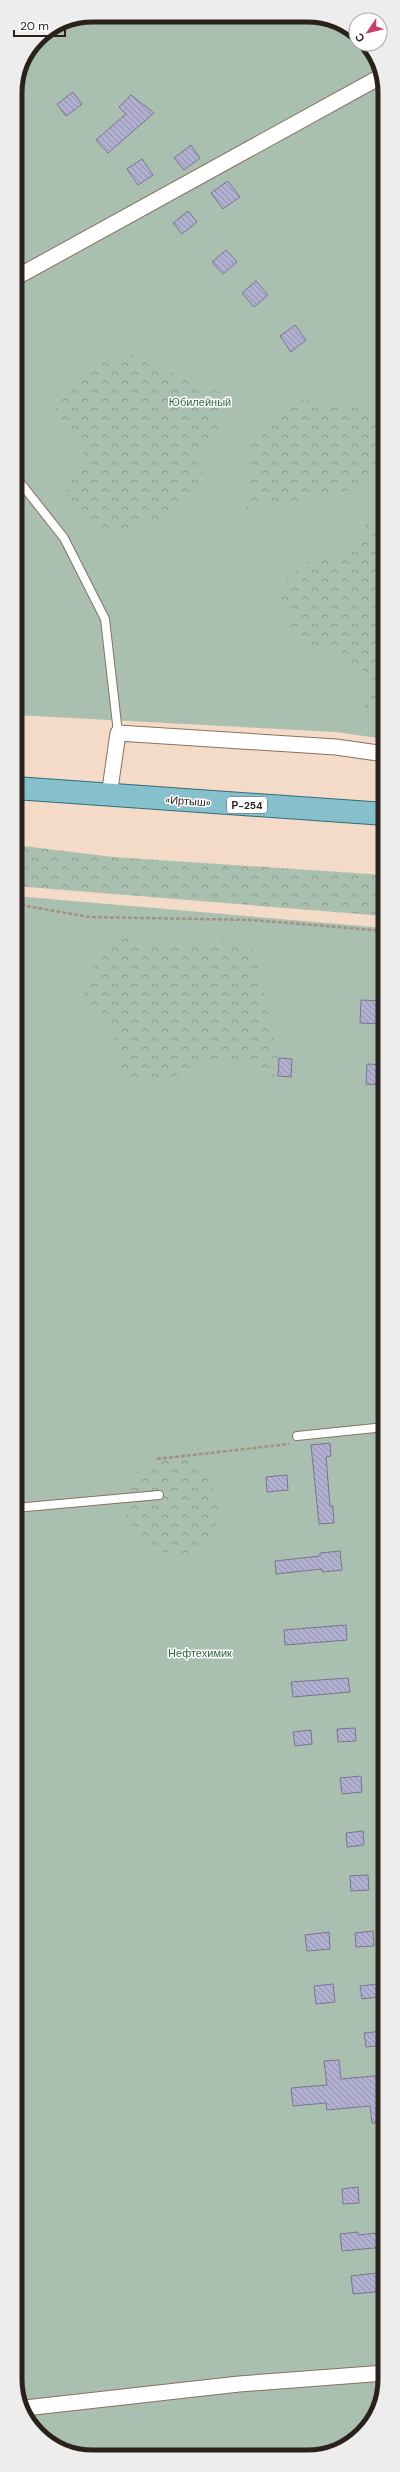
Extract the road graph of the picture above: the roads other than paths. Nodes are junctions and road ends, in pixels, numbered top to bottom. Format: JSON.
{"nodes":[{"id":1,"x":377,"y":79,"type":"edge"},
{"id":2,"x":22,"y":274,"type":"edge"},
{"id":3,"x":22,"y":485,"type":"edge"},
{"id":4,"x":118,"y":733,"type":"junction"},
{"id":5,"x":378,"y":753,"type":"edge"},
{"id":6,"x":22,"y":789,"type":"edge"},
{"id":7,"x":109,"y":796,"type":"junction"},
{"id":8,"x":378,"y":814,"type":"edge"},
{"id":9,"x":378,"y":1428,"type":"edge"},
{"id":10,"x":297,"y":1436,"type":"dead end"},
{"id":11,"x":159,"y":1496,"type":"dead end"},
{"id":12,"x":22,"y":1507,"type":"edge"},
{"id":13,"x":378,"y":2374,"type":"edge"},
{"id":14,"x":28,"y":2408,"type":"edge"}],
"edges":[{"from":1,"to":2,"type":"street"},
{"from":3,"to":4,"type":"lane"},
{"from":4,"to":5,"type":"street"},
{"from":4,"to":7,"type":"street"},
{"from":6,"to":7,"type":"main road","name":"«Иртыш»","number":"Р-254"},
{"from":7,"to":8,"type":"main road","name":"«Иртыш»","number":"Р-254"},
{"from":9,"to":10,"type":"lane"},
{"from":11,"to":12,"type":"lane"},
{"from":13,"to":14,"type":"street"}]}
